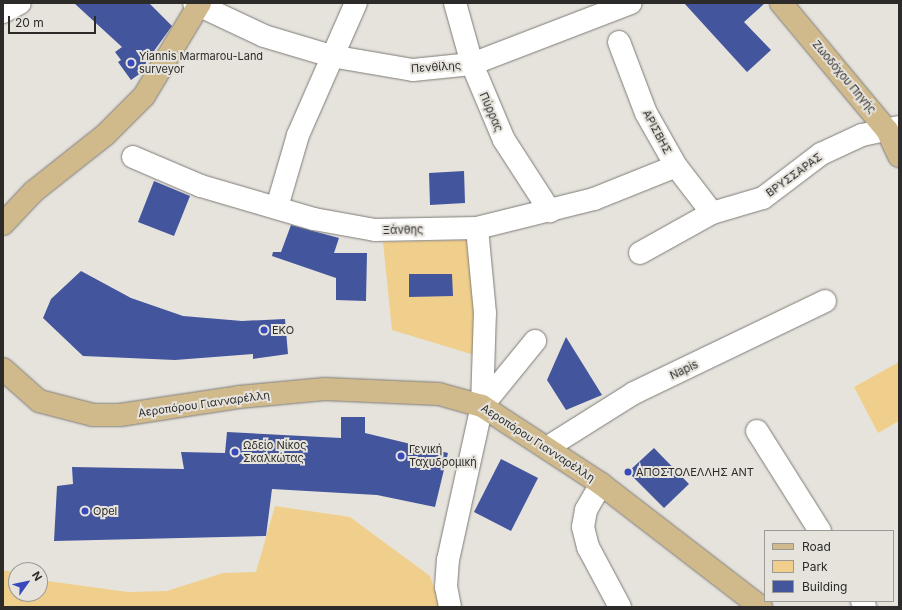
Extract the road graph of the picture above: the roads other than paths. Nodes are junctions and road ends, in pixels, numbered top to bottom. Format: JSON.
{"nodes":[{"id":1,"x":20,"y":3,"type":"edge"},
{"id":2,"x":356,"y":3,"type":"edge"},
{"id":3,"x":456,"y":3,"type":"edge"},
{"id":4,"x":631,"y":3,"type":"edge"},
{"id":5,"x":781,"y":3,"type":"edge"},
{"id":6,"x":198,"y":4,"type":"edge"},
{"id":7,"x":3,"y":12,"type":"edge"},
{"id":8,"x":619,"y":42,"type":"dead end"},
{"id":9,"x":332,"y":56,"type":"junction"},
{"id":10,"x":472,"y":64,"type":"junction"},
{"id":11,"x":893,"y":128,"type":"edge"},
{"id":12,"x":899,"y":156,"type":"edge"},
{"id":13,"x":133,"y":157,"type":"dead end"},
{"id":14,"x":676,"y":166,"type":"junction"},
{"id":15,"x":277,"y":207,"type":"junction"},
{"id":16,"x":550,"y":211,"type":"junction"},
{"id":17,"x":712,"y":213,"type":"junction"},
{"id":18,"x":4,"y":221,"type":"edge"},
{"id":19,"x":477,"y":228,"type":"junction"},
{"id":20,"x":640,"y":253,"type":"dead end"},
{"id":21,"x":825,"y":301,"type":"dead end"},
{"id":22,"x":534,"y":341,"type":"dead end"},
{"id":23,"x":3,"y":369,"type":"edge"},
{"id":24,"x":482,"y":406,"type":"junction"},
{"id":25,"x":757,"y":431,"type":"dead end"},
{"id":26,"x":548,"y":447,"type":"junction"},
{"id":27,"x":601,"y":484,"type":"junction"},
{"id":28,"x":819,"y":530,"type":"edge"},
{"id":29,"x":450,"y":607,"type":"edge"},
{"id":30,"x":620,"y":607,"type":"edge"},
{"id":31,"x":761,"y":607,"type":"edge"}],
"edges":[{"from":1,"to":7,"type":"street"},
{"from":2,"to":9,"type":"street"},
{"from":3,"to":10,"type":"street","name":"Πύρρας"},
{"from":4,"to":10,"type":"street","name":"Πενθίλης"},
{"from":5,"to":11,"type":"main road","name":"Ζωοδόχου Πηγής"},
{"from":6,"to":9,"type":"street","name":"Πενθίλης"},
{"from":6,"to":18,"type":"main road"},
{"from":8,"to":14,"type":"street","name":"ΑΡΙΣΒΗΣ"},
{"from":9,"to":10,"type":"street","name":"Πενθίλης"},
{"from":9,"to":15,"type":"street"},
{"from":10,"to":16,"type":"street","name":"Πύρρας"},
{"from":11,"to":12,"type":"main road","name":"Ζωοδόχου Πηγής"},
{"from":11,"to":17,"type":"street","name":"ΒΡΥΣΣΑΡΑΣ"},
{"from":13,"to":15,"type":"street","name":"Ξάνθης"},
{"from":14,"to":16,"type":"street","name":"Ξάνθης"},
{"from":14,"to":17,"type":"street","name":"ΑΡΙΣΒΗΣ"},
{"from":15,"to":19,"type":"street","name":"Ξάνθης"},
{"from":16,"to":19,"type":"street","name":"Ξάνθης"},
{"from":17,"to":20,"type":"street","name":"ΒΡΥΣΣΑΡΑΣ"},
{"from":19,"to":24,"type":"street"},
{"from":21,"to":26,"type":"street","name":"Napis"},
{"from":22,"to":24,"type":"street"},
{"from":23,"to":24,"type":"main road","name":"Αεροπόρου Γιανναρέλλη"},
{"from":24,"to":26,"type":"main road","name":"Αεροπόρου Γιανναρέλλη"},
{"from":24,"to":29,"type":"street"},
{"from":25,"to":28,"type":"street"},
{"from":26,"to":27,"type":"main road","name":"Αεροπόρου Γιανναρέλλη"},
{"from":27,"to":30,"type":"street"},
{"from":27,"to":31,"type":"main road","name":"Αεροπόρου Γιανναρέλλη"}]}
